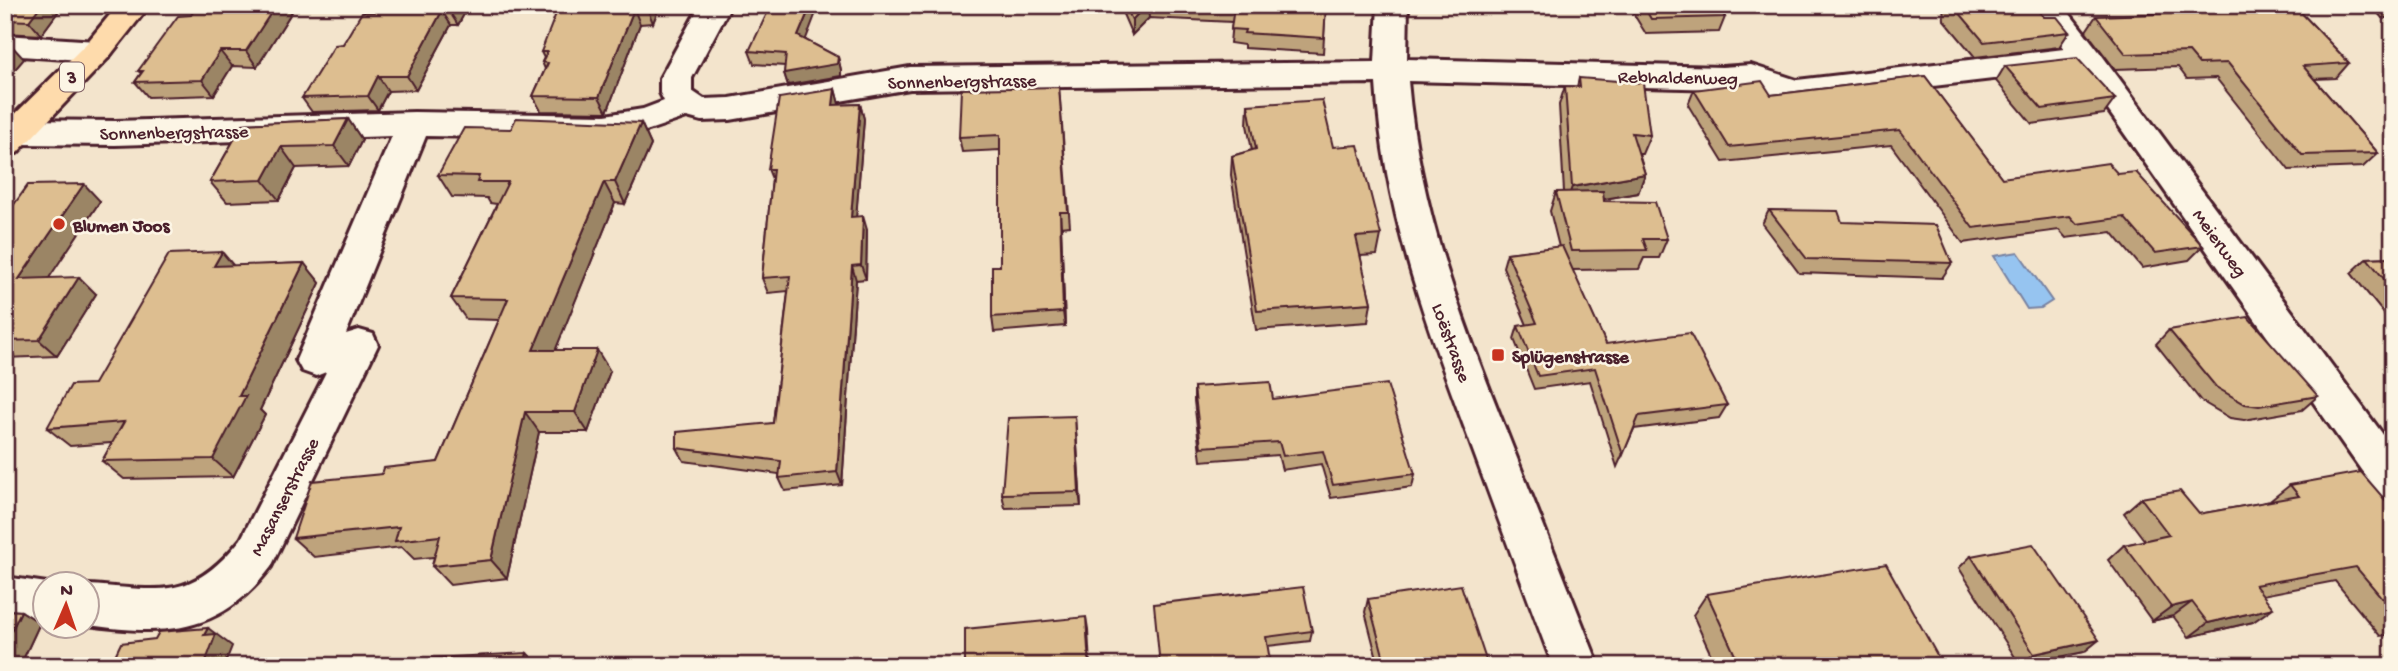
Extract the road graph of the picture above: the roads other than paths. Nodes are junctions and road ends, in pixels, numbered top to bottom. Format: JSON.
{"nodes":[{"id":1,"x":135,"y":5,"type":"edge"},
{"id":2,"x":716,"y":5,"type":"edge"},
{"id":3,"x":1393,"y":5,"type":"edge"},
{"id":4,"x":2046,"y":5,"type":"edge"},
{"id":5,"x":5,"y":45,"type":"edge"},
{"id":6,"x":97,"y":51,"type":"junction"},
{"id":7,"x":2087,"y":57,"type":"junction"},
{"id":8,"x":1391,"y":72,"type":"junction"},
{"id":9,"x":685,"y":104,"type":"junction"},
{"id":10,"x":414,"y":124,"type":"junction"},
{"id":11,"x":12,"y":139,"type":"edge"},
{"id":12,"x":359,"y":345,"type":"dead end"},
{"id":13,"x":316,"y":360,"type":"dead end"},
{"id":14,"x":2393,"y":481,"type":"edge"},
{"id":15,"x":5,"y":597,"type":"edge"},
{"id":16,"x":32,"y":600,"type":"edge"},
{"id":17,"x":102,"y":607,"type":"edge"},
{"id":18,"x":1576,"y":666,"type":"edge"}],
"edges":[{"from":1,"to":6,"type":"main road","number":"3"},
{"from":2,"to":9,"type":"street"},
{"from":3,"to":8,"type":"street","name":"Loëstrasse"},
{"from":4,"to":7,"type":"street","name":"Meierweg"},
{"from":5,"to":6,"type":"street"},
{"from":6,"to":11,"type":"main road","number":"3"},
{"from":7,"to":8,"type":"street","name":"Rebhaldenweg"},
{"from":7,"to":14,"type":"street","name":"Meierweg"},
{"from":8,"to":9,"type":"street","name":"Sonnenbergstrasse"},
{"from":8,"to":18,"type":"street","name":"Loëstrasse"},
{"from":9,"to":10,"type":"street","name":"Sonnenbergstrasse"},
{"from":10,"to":11,"type":"street","name":"Sonnenbergstrasse"},
{"from":10,"to":13,"type":"street"},
{"from":12,"to":17,"type":"street","name":"Masanserstrasse"},
{"from":15,"to":16,"type":"street"}]}
